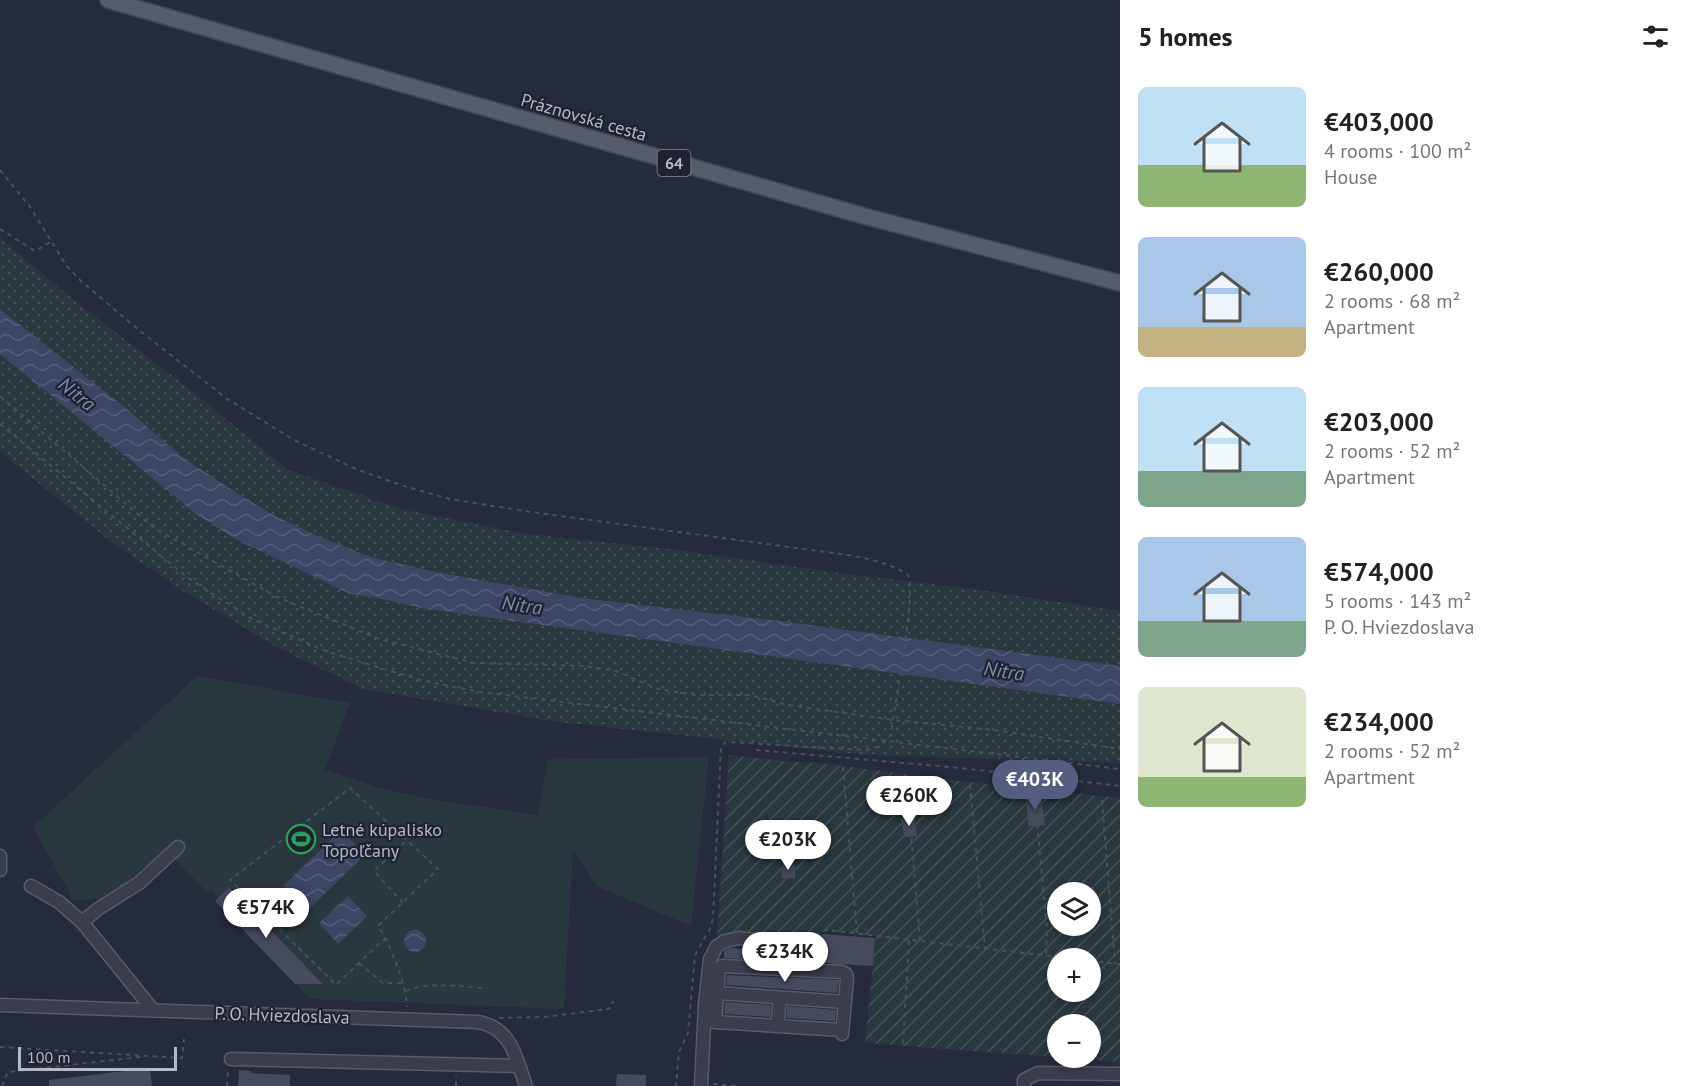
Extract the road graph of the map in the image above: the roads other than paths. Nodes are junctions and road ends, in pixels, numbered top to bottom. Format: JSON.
{"nodes":[{"id":1,"x":114,"y":1,"type":"edge"},
{"id":2,"x":1120,"y":283,"type":"edge"},
{"id":3,"x":178,"y":847,"type":"dead end"},
{"id":4,"x":0,"y":856,"type":"edge"},
{"id":5,"x":0,"y":870,"type":"edge"},
{"id":6,"x":31,"y":886,"type":"dead end"},
{"id":7,"x":82,"y":922,"type":"junction"},
{"id":8,"x":813,"y":971,"type":"junction"},
{"id":9,"x":717,"y":993,"type":"junction"},
{"id":10,"x":780,"y":998,"type":"junction"},
{"id":11,"x":845,"y":1002,"type":"junction"},
{"id":12,"x":0,"y":1005,"type":"edge"},
{"id":13,"x":153,"y":1010,"type":"junction"},
{"id":14,"x":777,"y":1026,"type":"junction"},
{"id":15,"x":231,"y":1059,"type":"road end"},
{"id":16,"x":519,"y":1066,"type":"junction"},
{"id":17,"x":1120,"y":1074,"type":"edge"},
{"id":18,"x":701,"y":1085,"type":"edge"},
{"id":19,"x":526,"y":1086,"type":"edge"},
{"id":20,"x":1024,"y":1086,"type":"edge"}],
"edges":[{"from":1,"to":2,"type":"main road","name":"Práznovská cesta","number":"64"},
{"from":3,"to":7,"type":"street"},
{"from":4,"to":5,"type":"street"},
{"from":6,"to":7,"type":"street"},
{"from":7,"to":13,"type":"street"},
{"from":8,"to":9,"type":"street"},
{"from":8,"to":11,"type":"street"},
{"from":8,"to":18,"type":"street"},
{"from":9,"to":10,"type":"street"},
{"from":9,"to":14,"type":"street"},
{"from":10,"to":11,"type":"street"},
{"from":10,"to":14,"type":"street"},
{"from":11,"to":14,"type":"street"},
{"from":12,"to":13,"type":"street","name":"P. O. Hviezdoslava"},
{"from":13,"to":16,"type":"street","name":"P. O. Hviezdoslava"},
{"from":15,"to":16,"type":"street"},
{"from":16,"to":19,"type":"street","name":"P. O. Hviezdoslava"},
{"from":17,"to":20,"type":"street"}]}
